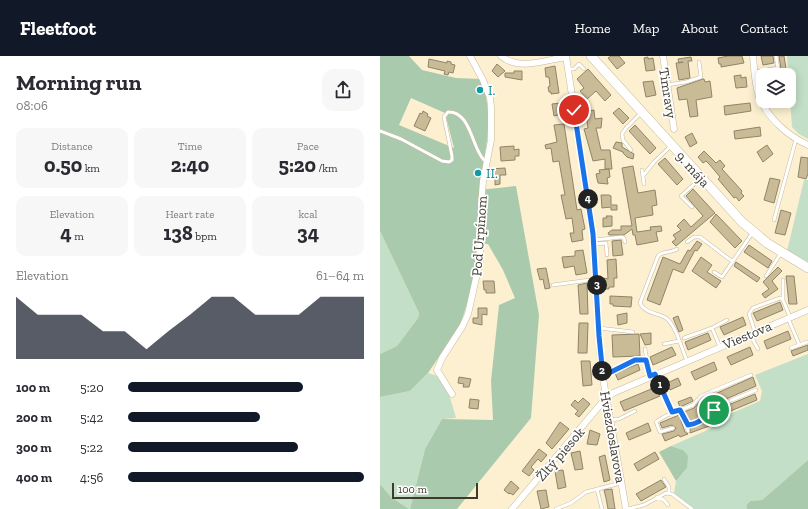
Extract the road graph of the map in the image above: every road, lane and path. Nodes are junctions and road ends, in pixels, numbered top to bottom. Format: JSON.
{"nodes":[{"id":1,"x":470,"y":56,"type":"edge"},
{"id":2,"x":501,"y":56,"type":"edge"},
{"id":3,"x":591,"y":56,"type":"edge"},
{"id":4,"x":662,"y":56,"type":"edge"},
{"id":5,"x":753,"y":56,"type":"edge"},
{"id":6,"x":776,"y":56,"type":"edge"},
{"id":7,"x":566,"y":57,"type":"edge"},
{"id":8,"x":699,"y":62,"type":"dead end"},
{"id":9,"x":778,"y":68,"type":"edge"},
{"id":10,"x":568,"y":69,"type":"junction"},
{"id":11,"x":584,"y":69,"type":"dead end"},
{"id":12,"x":755,"y":72,"type":"joint"},
{"id":13,"x":667,"y":85,"type":"junction"},
{"id":14,"x":642,"y":112,"type":"junction"},
{"id":15,"x":674,"y":129,"type":"dead end"},
{"id":16,"x":380,"y":131,"type":"edge"},
{"id":17,"x":796,"y":139,"type":"junction"},
{"id":18,"x":672,"y":145,"type":"junction"},
{"id":19,"x":808,"y":145,"type":"edge"},
{"id":20,"x":631,"y":150,"type":"dead end"},
{"id":21,"x":487,"y":160,"type":"junction"},
{"id":22,"x":642,"y":170,"type":"dead end"},
{"id":23,"x":643,"y":176,"type":"junction"},
{"id":24,"x":702,"y":178,"type":"junction"},
{"id":25,"x":644,"y":184,"type":"dead end"},
{"id":26,"x":692,"y":208,"type":"dead end"},
{"id":27,"x":774,"y":220,"type":"dead end"},
{"id":28,"x":753,"y":232,"type":"junction"},
{"id":29,"x":594,"y":242,"type":"junction"},
{"id":30,"x":625,"y":242,"type":"dead end"},
{"id":31,"x":687,"y":242,"type":"dead end"},
{"id":32,"x":677,"y":249,"type":"dead end"},
{"id":33,"x":781,"y":253,"type":"junction"},
{"id":34,"x":607,"y":255,"type":"dead end"},
{"id":35,"x":732,"y":262,"type":"junction"},
{"id":36,"x":808,"y":268,"type":"edge"},
{"id":37,"x":714,"y":272,"type":"dead end"},
{"id":38,"x":766,"y":276,"type":"dead end"},
{"id":39,"x":597,"y":279,"type":"junction"},
{"id":40,"x":783,"y":280,"type":"dead end"},
{"id":41,"x":553,"y":285,"type":"dead end"},
{"id":42,"x":783,"y":300,"type":"junction"},
{"id":43,"x":808,"y":310,"type":"edge"},
{"id":44,"x":789,"y":318,"type":"junction"},
{"id":45,"x":727,"y":320,"type":"dead end"},
{"id":46,"x":598,"y":328,"type":"junction"},
{"id":47,"x":712,"y":328,"type":"junction"},
{"id":48,"x":632,"y":332,"type":"dead end"},
{"id":49,"x":753,"y":333,"type":"junction"},
{"id":50,"x":684,"y":338,"type":"dead end"},
{"id":51,"x":679,"y":341,"type":"junction"},
{"id":52,"x":807,"y":342,"type":"dead end"},
{"id":53,"x":664,"y":344,"type":"dead end"},
{"id":54,"x":799,"y":344,"type":"junction"},
{"id":55,"x":720,"y":347,"type":"junction"},
{"id":56,"x":758,"y":348,"type":"dead end"},
{"id":57,"x":791,"y":348,"type":"dead end"},
{"id":58,"x":645,"y":349,"type":"dead end"},
{"id":59,"x":646,"y":360,"type":"junction"},
{"id":60,"x":687,"y":361,"type":"junction"},
{"id":61,"x":653,"y":375,"type":"junction"},
{"id":62,"x":751,"y":375,"type":"dead end"},
{"id":63,"x":603,"y":376,"type":"junction"},
{"id":64,"x":756,"y":390,"type":"dead end"},
{"id":65,"x":709,"y":393,"type":"junction"},
{"id":66,"x":452,"y":394,"type":"dead end"},
{"id":67,"x":606,"y":398,"type":"junction"},
{"id":68,"x":718,"y":407,"type":"junction"},
{"id":69,"x":680,"y":410,"type":"junction"},
{"id":70,"x":635,"y":411,"type":"dead end"},
{"id":71,"x":672,"y":412,"type":"junction"},
{"id":72,"x":610,"y":420,"type":"junction"},
{"id":73,"x":686,"y":423,"type":"junction"},
{"id":74,"x":673,"y":428,"type":"dead end"},
{"id":75,"x":688,"y":431,"type":"dead end"},
{"id":76,"x":664,"y":478,"type":"dead end"},
{"id":77,"x":621,"y":483,"type":"junction"},
{"id":78,"x":597,"y":489,"type":"junction"},
{"id":79,"x":669,"y":493,"type":"junction"},
{"id":80,"x":657,"y":497,"type":"junction"},
{"id":81,"x":668,"y":505,"type":"dead end"},
{"id":82,"x":512,"y":509,"type":"edge"},
{"id":83,"x":556,"y":509,"type":"edge"},
{"id":84,"x":602,"y":509,"type":"edge"},
{"id":85,"x":627,"y":509,"type":"edge"},
{"id":86,"x":692,"y":509,"type":"edge"}],
"edges":[{"from":1,"to":21,"type":"street","name":"Pod Urpínom"},
{"from":2,"to":7,"type":"street"},
{"from":3,"to":14,"type":"main road","name":"9. mája"},
{"from":4,"to":13,"type":"street","name":"Timravy"},
{"from":5,"to":12,"type":"street"},
{"from":6,"to":9,"type":"lane"},
{"from":7,"to":10,"type":"street","name":"Hviezdoslavova"},
{"from":8,"to":13,"type":"lane"},
{"from":10,"to":11,"type":"lane"},
{"from":10,"to":29,"type":"street","name":"Hviezdoslavova"},
{"from":12,"to":17,"type":"street"},
{"from":13,"to":15,"type":"street","name":"Timravy"},
{"from":14,"to":18,"type":"main road","name":"9. mája"},
{"from":14,"to":20,"type":"lane"},
{"from":16,"to":21,"type":"lane"},
{"from":17,"to":19,"type":"street"},
{"from":17,"to":27,"type":"lane"},
{"from":18,"to":23,"type":"lane"},
{"from":18,"to":24,"type":"main road","name":"9. mája"},
{"from":21,"to":66,"type":"street","name":"Pod Urpínom"},
{"from":22,"to":23,"type":"lane"},
{"from":23,"to":25,"type":"lane"},
{"from":24,"to":26,"type":"lane"},
{"from":24,"to":28,"type":"main road","name":"9. mája"},
{"from":28,"to":33,"type":"main road","name":"9. mája"},
{"from":28,"to":35,"type":"lane"},
{"from":29,"to":30,"type":"lane"},
{"from":29,"to":34,"type":"lane"},
{"from":29,"to":39,"type":"street","name":"Hviezdoslavova"},
{"from":31,"to":35,"type":"lane"},
{"from":32,"to":51,"type":"lane"},
{"from":33,"to":36,"type":"main road","name":"9. mája"},
{"from":33,"to":38,"type":"lane"},
{"from":35,"to":37,"type":"lane"},
{"from":39,"to":41,"type":"lane"},
{"from":39,"to":46,"type":"street","name":"Hviezdoslavova"},
{"from":40,"to":42,"type":"lane"},
{"from":42,"to":44,"type":"lane"},
{"from":42,"to":49,"type":"lane"},
{"from":43,"to":44,"type":"street","name":"Viestova"},
{"from":44,"to":49,"type":"street","name":"Viestova"},
{"from":44,"to":54,"type":"lane"},
{"from":45,"to":47,"type":"lane"},
{"from":46,"to":48,"type":"lane"},
{"from":46,"to":63,"type":"street","name":"Hviezdoslavova"},
{"from":47,"to":50,"type":"lane"},
{"from":47,"to":55,"type":"lane"},
{"from":49,"to":55,"type":"street","name":"Viestova"},
{"from":49,"to":56,"type":"lane"},
{"from":51,"to":53,"type":"lane"},
{"from":51,"to":60,"type":"lane"},
{"from":52,"to":54,"type":"lane"},
{"from":54,"to":57,"type":"lane"},
{"from":55,"to":60,"type":"street","name":"Viestova"},
{"from":58,"to":59,"type":"lane"},
{"from":59,"to":61,"type":"lane"},
{"from":59,"to":63,"type":"lane"},
{"from":60,"to":61,"type":"street","name":"Viestova"},
{"from":61,"to":67,"type":"street","name":"Viestova"},
{"from":61,"to":71,"type":"lane"},
{"from":62,"to":65,"type":"lane"},
{"from":63,"to":67,"type":"street","name":"Hviezdoslavova"},
{"from":64,"to":68,"type":"lane"},
{"from":65,"to":68,"type":"lane"},
{"from":65,"to":69,"type":"lane"},
{"from":67,"to":72,"type":"street","name":"Hviezdoslavova"},
{"from":67,"to":82,"type":"street","name":"Žltý piesok"},
{"from":68,"to":73,"type":"lane"},
{"from":69,"to":71,"type":"lane"},
{"from":69,"to":73,"type":"lane"},
{"from":70,"to":72,"type":"lane"},
{"from":71,"to":74,"type":"lane"},
{"from":72,"to":77,"type":"street","name":"Hviezdoslavova"},
{"from":73,"to":75,"type":"lane"},
{"from":76,"to":79,"type":"lane"},
{"from":77,"to":78,"type":"lane"},
{"from":77,"to":85,"type":"street","name":"Hviezdoslavova"},
{"from":78,"to":83,"type":"lane"},
{"from":78,"to":84,"type":"lane"},
{"from":79,"to":80,"type":"lane","name":"Hviezdoslavova"},
{"from":79,"to":86,"type":"lane"},
{"from":80,"to":81,"type":"lane"},
{"from":80,"to":85,"type":"lane","name":"Hviezdoslavova"}]}
